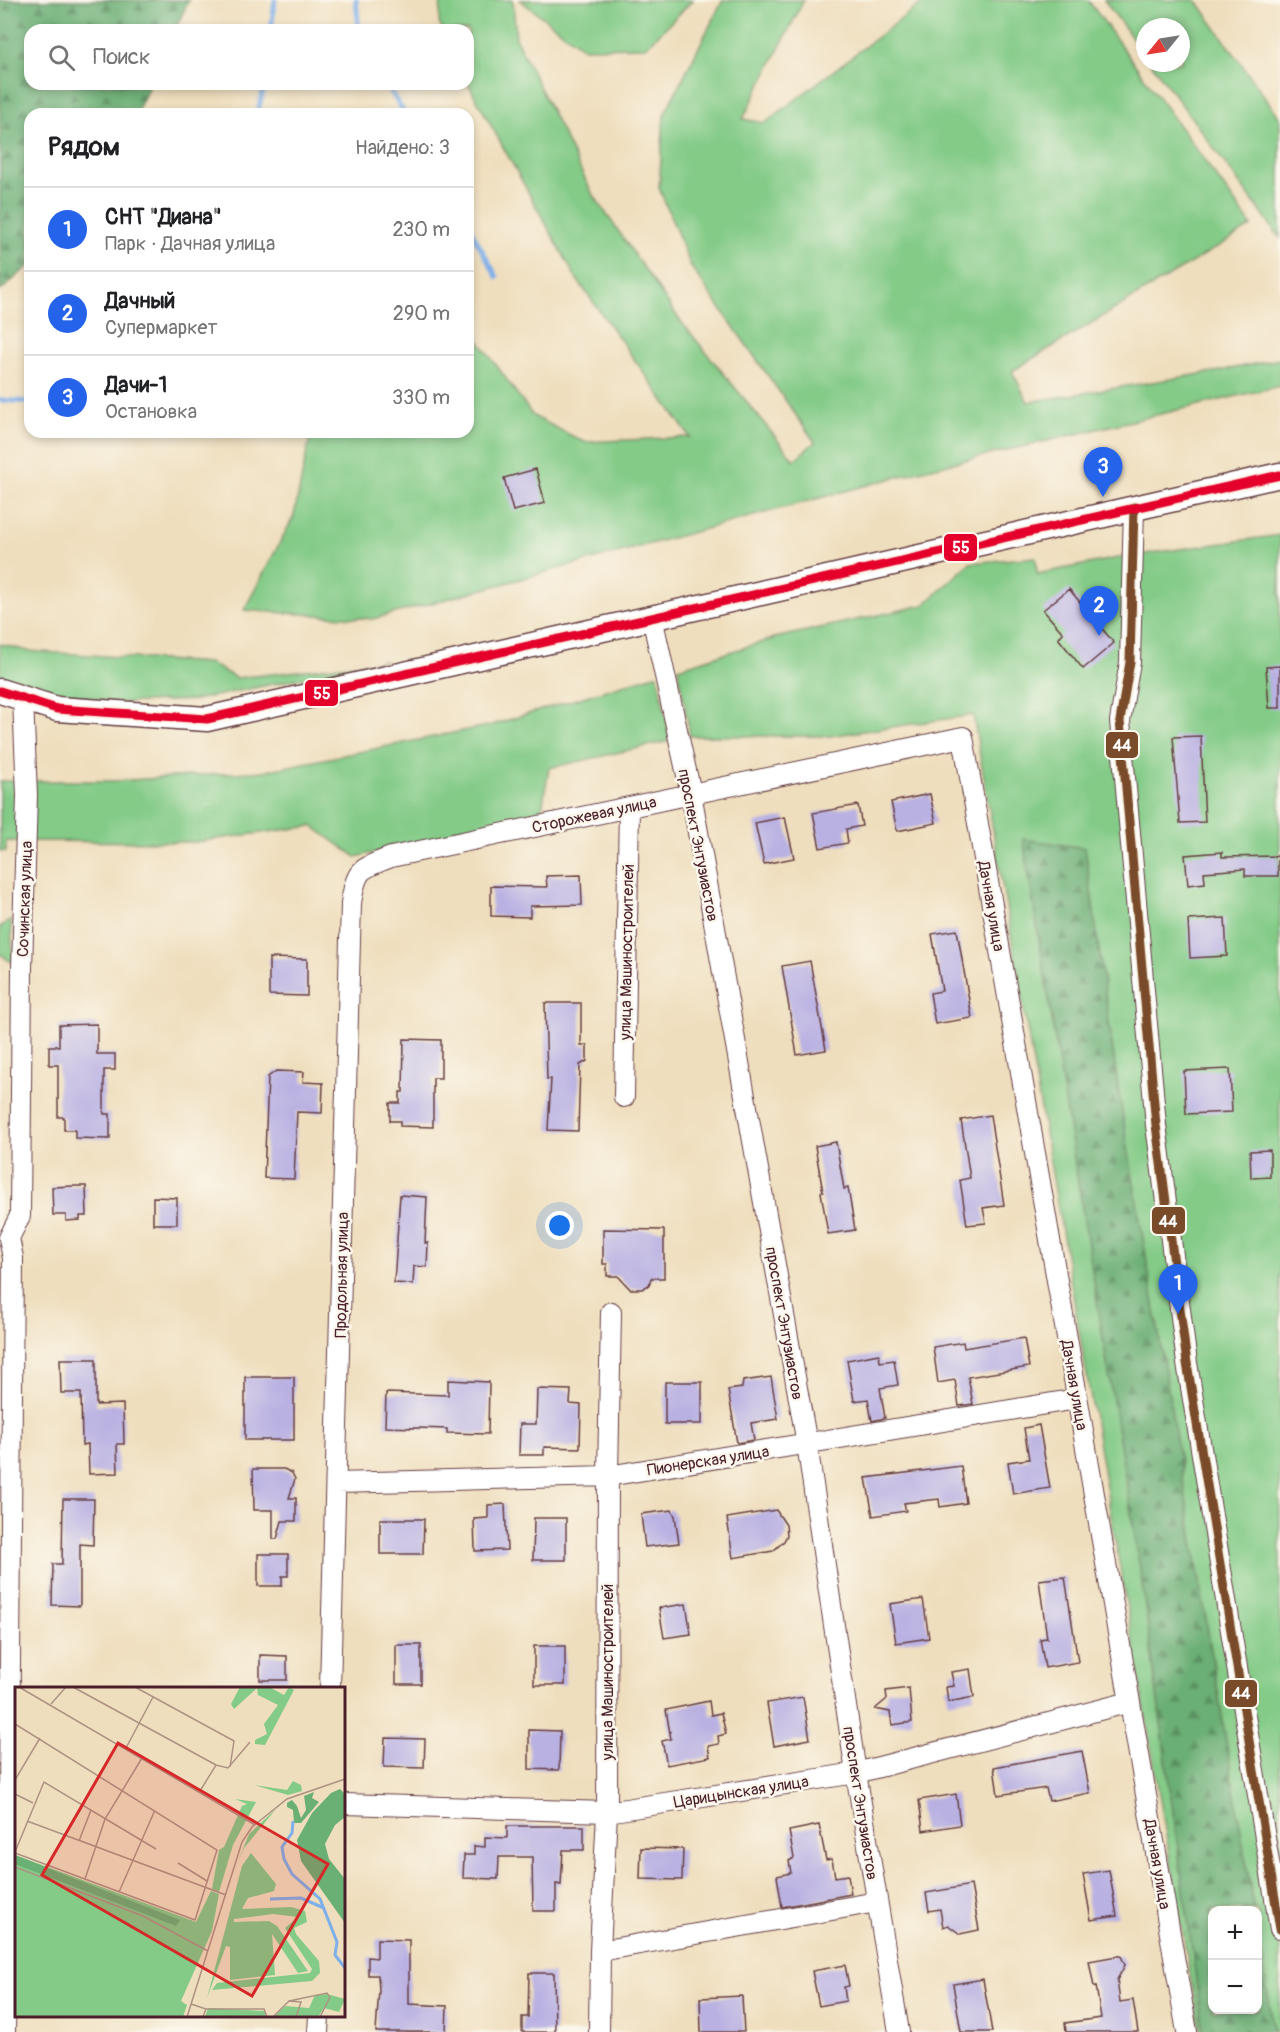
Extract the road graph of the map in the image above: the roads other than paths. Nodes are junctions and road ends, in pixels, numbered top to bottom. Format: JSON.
{"nodes":[{"id":1,"x":1280,"y":475,"type":"edge"},
{"id":2,"x":1134,"y":507,"type":"junction"},
{"id":3,"x":652,"y":617,"type":"junction"},
{"id":4,"x":0,"y":692,"type":"edge"},
{"id":5,"x":23,"y":699,"type":"junction"},
{"id":6,"x":963,"y":737,"type":"joint"},
{"id":7,"x":691,"y":794,"type":"junction"},
{"id":8,"x":629,"y":807,"type":"junction"},
{"id":9,"x":366,"y":867,"type":"joint"},
{"id":10,"x":624,"y":1097,"type":"dead end"},
{"id":11,"x":5,"y":1237,"type":"edge"},
{"id":12,"x":612,"y":1312,"type":"dead end"},
{"id":13,"x":1077,"y":1399,"type":"junction"},
{"id":14,"x":807,"y":1444,"type":"junction"},
{"id":15,"x":608,"y":1476,"type":"junction"},
{"id":16,"x":336,"y":1483,"type":"junction"},
{"id":17,"x":330,"y":1687,"type":"edge"},
{"id":18,"x":1130,"y":1702,"type":"junction"},
{"id":19,"x":855,"y":1773,"type":"junction"},
{"id":20,"x":13,"y":1796,"type":"edge"},
{"id":21,"x":345,"y":1804,"type":"edge"},
{"id":22,"x":607,"y":1812,"type":"junction"},
{"id":23,"x":877,"y":1902,"type":"junction"},
{"id":24,"x":1280,"y":1929,"type":"edge"},
{"id":25,"x":600,"y":1951,"type":"junction"},
{"id":26,"x":2,"y":1956,"type":"edge"},
{"id":27,"x":319,"y":2017,"type":"edge"},
{"id":28,"x":5,"y":2032,"type":"edge"},
{"id":29,"x":318,"y":2032,"type":"edge"},
{"id":30,"x":599,"y":2032,"type":"edge"},
{"id":31,"x":899,"y":2032,"type":"edge"},
{"id":32,"x":1187,"y":2032,"type":"edge"}],
"edges":[{"from":1,"to":2,"type":"street"},
{"from":2,"to":3,"type":"street"},
{"from":2,"to":24,"type":"street"},
{"from":3,"to":5,"type":"street"},
{"from":3,"to":7,"type":"street","name":"проспект Энтузиастов"},
{"from":4,"to":5,"type":"street"},
{"from":5,"to":11,"type":"street","name":"Сочинская улица"},
{"from":6,"to":7,"type":"street","name":"Сторожевая улица"},
{"from":6,"to":13,"type":"street","name":"Дачная улица"},
{"from":7,"to":8,"type":"street","name":"Сторожевая улица"},
{"from":7,"to":14,"type":"street","name":"проспект Энтузиастов"},
{"from":8,"to":9,"type":"street","name":"Сторожевая улица"},
{"from":8,"to":10,"type":"street","name":"улица Машиностроителей"},
{"from":9,"to":16,"type":"street","name":"Продольная улица"},
{"from":11,"to":20,"type":"street","name":"Сочинская улица"},
{"from":12,"to":15,"type":"street","name":"улица Машиностроителей"},
{"from":13,"to":14,"type":"street","name":"Пионерская улица"},
{"from":13,"to":18,"type":"street","name":"Дачная улица"},
{"from":14,"to":15,"type":"street","name":"Пионерская улица"},
{"from":14,"to":19,"type":"street","name":"проспект Энтузиастов"},
{"from":15,"to":16,"type":"street","name":"Пионерская улица"},
{"from":15,"to":22,"type":"street","name":"улица Машиностроителей"},
{"from":16,"to":17,"type":"street","name":"Продольная улица"},
{"from":18,"to":19,"type":"street","name":"Царицынская улица"},
{"from":18,"to":32,"type":"street","name":"Дачная улица"},
{"from":19,"to":22,"type":"street","name":"Царицынская улица"},
{"from":19,"to":23,"type":"street","name":"проспект Энтузиастов"},
{"from":20,"to":26,"type":"street","name":"Сочинская улица"},
{"from":21,"to":22,"type":"street","name":"Царицынская улица"},
{"from":22,"to":25,"type":"street","name":"улица Машиностроителей"},
{"from":23,"to":25,"type":"street"},
{"from":23,"to":31,"type":"street","name":"проспект Энтузиастов"},
{"from":25,"to":30,"type":"street","name":"улица Машиностроителей"},
{"from":26,"to":28,"type":"street","name":"Сочинская улица"},
{"from":27,"to":29,"type":"street"}]}
